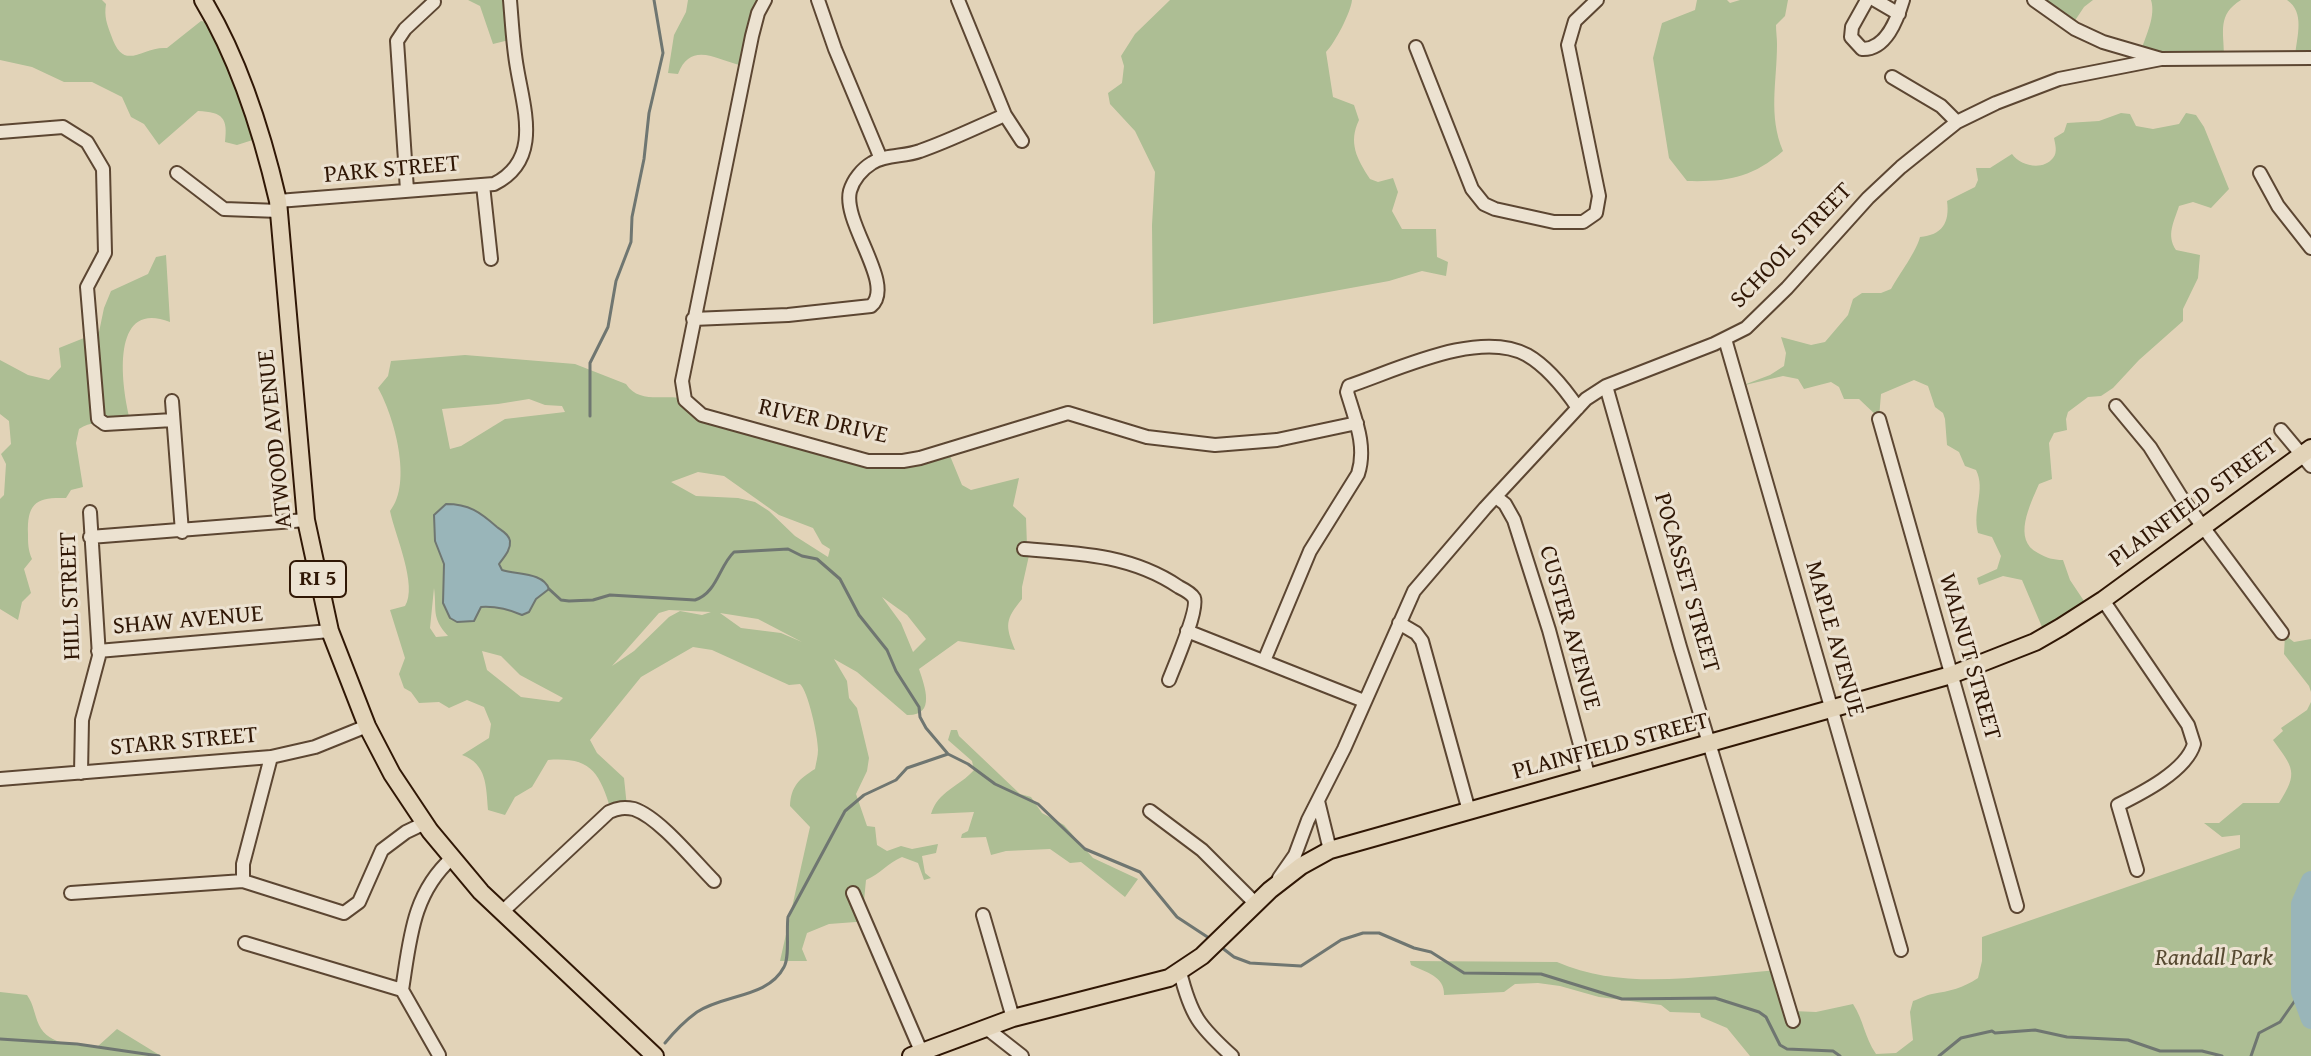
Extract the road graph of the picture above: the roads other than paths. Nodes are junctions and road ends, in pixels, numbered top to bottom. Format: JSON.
{"nodes":[{"id":1,"x":203,"y":0,"type":"edge"},
{"id":2,"x":510,"y":0,"type":"edge"},
{"id":3,"x":765,"y":0,"type":"edge"},
{"id":4,"x":818,"y":0,"type":"edge"},
{"id":5,"x":958,"y":0,"type":"edge"},
{"id":6,"x":1597,"y":0,"type":"edge"},
{"id":7,"x":1867,"y":0,"type":"edge"},
{"id":8,"x":1875,"y":0,"type":"edge"},
{"id":9,"x":1903,"y":0,"type":"edge"},
{"id":10,"x":2034,"y":0,"type":"edge"},
{"id":11,"x":434,"y":2,"type":"edge"},
{"id":12,"x":2047,"y":4,"type":"edge"},
{"id":13,"x":1899,"y":14,"type":"junction"},
{"id":14,"x":1416,"y":47,"type":"dead end"},
{"id":15,"x":2311,"y":58,"type":"edge"},
{"id":16,"x":2161,"y":59,"type":"junction"},
{"id":17,"x":1892,"y":77,"type":"dead end"},
{"id":18,"x":1005,"y":115,"type":"junction"},
{"id":19,"x":1957,"y":122,"type":"junction"},
{"id":20,"x":0,"y":132,"type":"edge"},
{"id":21,"x":1022,"y":141,"type":"dead end"},
{"id":22,"x":881,"y":159,"type":"junction"},
{"id":23,"x":177,"y":173,"type":"dead end"},
{"id":24,"x":2260,"y":173,"type":"dead end"},
{"id":25,"x":483,"y":185,"type":"junction"},
{"id":26,"x":407,"y":190,"type":"junction"},
{"id":27,"x":278,"y":206,"type":"junction"},
{"id":28,"x":2311,"y":248,"type":"edge"},
{"id":29,"x":491,"y":259,"type":"dead end"},
{"id":30,"x":693,"y":319,"type":"junction"},
{"id":31,"x":1725,"y":339,"type":"junction"},
{"id":32,"x":1606,"y":386,"type":"junction"},
{"id":33,"x":172,"y":401,"type":"dead end"},
{"id":34,"x":2116,"y":406,"type":"dead end"},
{"id":35,"x":1578,"y":408,"type":"junction"},
{"id":36,"x":1879,"y":419,"type":"dead end"},
{"id":37,"x":173,"y":420,"type":"junction"},
{"id":38,"x":1357,"y":423,"type":"junction"},
{"id":39,"x":2281,"y":430,"type":"dead end"},
{"id":40,"x":2308,"y":456,"type":"edge"},
{"id":41,"x":1496,"y":497,"type":"junction"},
{"id":42,"x":90,"y":512,"type":"dead end"},
{"id":43,"x":306,"y":520,"type":"junction"},
{"id":44,"x":2203,"y":527,"type":"junction"},
{"id":45,"x":182,"y":532,"type":"junction"},
{"id":46,"x":90,"y":537,"type":"junction"},
{"id":47,"x":1024,"y":549,"type":"dead end"},
{"id":48,"x":2103,"y":600,"type":"junction"},
{"id":49,"x":1399,"y":623,"type":"junction"},
{"id":50,"x":330,"y":631,"type":"junction"},
{"id":51,"x":1187,"y":631,"type":"junction"},
{"id":52,"x":2282,"y":633,"type":"dead end"},
{"id":53,"x":98,"y":651,"type":"junction"},
{"id":54,"x":1264,"y":661,"type":"junction"},
{"id":55,"x":1951,"y":675,"type":"junction"},
{"id":56,"x":1169,"y":680,"type":"dead end"},
{"id":57,"x":1364,"y":701,"type":"junction"},
{"id":58,"x":1831,"y":709,"type":"junction"},
{"id":59,"x":367,"y":726,"type":"junction"},
{"id":60,"x":1710,"y":744,"type":"junction"},
{"id":61,"x":271,"y":757,"type":"junction"},
{"id":62,"x":81,"y":773,"type":"junction"},
{"id":63,"x":1589,"y":778,"type":"junction"},
{"id":64,"x":0,"y":779,"type":"edge"},
{"id":65,"x":1318,"y":801,"type":"junction"},
{"id":66,"x":1150,"y":811,"type":"dead end"},
{"id":67,"x":1469,"y":811,"type":"junction"},
{"id":68,"x":425,"y":823,"type":"junction"},
{"id":69,"x":1330,"y":850,"type":"junction"},
{"id":70,"x":452,"y":858,"type":"junction"},
{"id":71,"x":2137,"y":870,"type":"dead end"},
{"id":72,"x":243,"y":881,"type":"junction"},
{"id":73,"x":714,"y":881,"type":"dead end"},
{"id":74,"x":1270,"y":890,"type":"junction"},
{"id":75,"x":71,"y":893,"type":"dead end"},
{"id":76,"x":853,"y":893,"type":"dead end"},
{"id":77,"x":1256,"y":904,"type":"junction"},
{"id":78,"x":2017,"y":906,"type":"dead end"},
{"id":79,"x":502,"y":912,"type":"junction"},
{"id":80,"x":983,"y":915,"type":"dead end"},
{"id":81,"x":245,"y":943,"type":"dead end"},
{"id":82,"x":1901,"y":950,"type":"dead end"},
{"id":83,"x":1180,"y":972,"type":"junction"},
{"id":84,"x":402,"y":990,"type":"junction"},
{"id":85,"x":1013,"y":1018,"type":"junction"},
{"id":86,"x":1793,"y":1021,"type":"dead end"},
{"id":87,"x":985,"y":1027,"type":"junction"},
{"id":88,"x":916,"y":1054,"type":"edge"},
{"id":89,"x":439,"y":1055,"type":"edge"},
{"id":90,"x":655,"y":1056,"type":"edge"},
{"id":91,"x":1022,"y":1056,"type":"edge"},
{"id":92,"x":1232,"y":1056,"type":"edge"}],
"edges":[{"from":1,"to":27,"type":"main road","name":"ATWOOD AVENUE","number":"RI 5"},
{"from":2,"to":25,"type":"street"},
{"from":3,"to":30,"type":"street","name":"RIVER DRIVE"},
{"from":4,"to":22,"type":"street"},
{"from":5,"to":18,"type":"street"},
{"from":6,"to":14,"type":"street"},
{"from":7,"to":13,"type":"street"},
{"from":8,"to":13,"type":"street"},
{"from":9,"to":13,"type":"street"},
{"from":10,"to":12,"type":"street"},
{"from":11,"to":26,"type":"street"},
{"from":12,"to":16,"type":"street"},
{"from":15,"to":16,"type":"street"},
{"from":16,"to":19,"type":"street","name":"SCHOOL STREET"},
{"from":17,"to":19,"type":"street"},
{"from":18,"to":21,"type":"street"},
{"from":18,"to":22,"type":"street"},
{"from":19,"to":31,"type":"street","name":"SCHOOL STREET"},
{"from":20,"to":37,"type":"street"},
{"from":22,"to":30,"type":"street"},
{"from":23,"to":27,"type":"street","name":"PARK STREET"},
{"from":24,"to":28,"type":"street"},
{"from":25,"to":26,"type":"street","name":"PARK STREET"},
{"from":25,"to":29,"type":"street","name":"PARK STREET"},
{"from":26,"to":27,"type":"street","name":"PARK STREET"},
{"from":27,"to":43,"type":"main road","name":"ATWOOD AVENUE","number":"RI 5"},
{"from":30,"to":38,"type":"street","name":"RIVER DRIVE"},
{"from":31,"to":32,"type":"street","name":"SCHOOL STREET"},
{"from":31,"to":58,"type":"street","name":"MAPLE AVENUE"},
{"from":32,"to":35,"type":"street","name":"SCHOOL STREET"},
{"from":32,"to":60,"type":"street","name":"POCASSET STREET"},
{"from":33,"to":37,"type":"street"},
{"from":34,"to":44,"type":"street"},
{"from":35,"to":38,"type":"street"},
{"from":35,"to":41,"type":"street","name":"SCHOOL STREET"},
{"from":36,"to":55,"type":"street","name":"WALNUT STREET"},
{"from":37,"to":45,"type":"street"},
{"from":38,"to":54,"type":"street"},
{"from":39,"to":40,"type":"street"},
{"from":40,"to":44,"type":"main road","name":"PLAINFIELD STREET"},
{"from":41,"to":49,"type":"street","name":"SCHOOL STREET"},
{"from":41,"to":63,"type":"street","name":"CUSTER AVENUE"},
{"from":42,"to":46,"type":"street","name":"HILL STREET"},
{"from":43,"to":45,"type":"street"},
{"from":43,"to":50,"type":"main road","name":"ATWOOD AVENUE","number":"RI 5"},
{"from":44,"to":48,"type":"main road","name":"PLAINFIELD STREET"},
{"from":44,"to":52,"type":"street"},
{"from":45,"to":46,"type":"street"},
{"from":46,"to":53,"type":"street","name":"HILL STREET"},
{"from":47,"to":51,"type":"street"},
{"from":48,"to":55,"type":"main road","name":"PLAINFIELD STREET"},
{"from":48,"to":71,"type":"street"},
{"from":49,"to":57,"type":"street","name":"SCHOOL STREET"},
{"from":49,"to":67,"type":"street"},
{"from":50,"to":53,"type":"street","name":"SHAW AVENUE"},
{"from":50,"to":59,"type":"main road","name":"ATWOOD AVENUE","number":"RI 5"},
{"from":51,"to":54,"type":"street"},
{"from":51,"to":56,"type":"street"},
{"from":53,"to":62,"type":"street","name":"HILL STREET"},
{"from":54,"to":57,"type":"street"},
{"from":55,"to":58,"type":"main road","name":"PLAINFIELD STREET"},
{"from":55,"to":78,"type":"street","name":"WALNUT STREET"},
{"from":57,"to":65,"type":"street","name":"SCHOOL STREET"},
{"from":58,"to":60,"type":"main road","name":"PLAINFIELD STREET"},
{"from":58,"to":82,"type":"street","name":"MAPLE AVENUE"},
{"from":59,"to":61,"type":"street","name":"STARR STREET"},
{"from":59,"to":68,"type":"main road","name":"ATWOOD AVENUE","number":"RI 5"},
{"from":60,"to":63,"type":"main road","name":"PLAINFIELD STREET"},
{"from":60,"to":86,"type":"street","name":"POCASSET STREET"},
{"from":61,"to":62,"type":"street","name":"STARR STREET"},
{"from":61,"to":72,"type":"street"},
{"from":62,"to":64,"type":"street","name":"STARR STREET"},
{"from":63,"to":67,"type":"main road","name":"PLAINFIELD STREET"},
{"from":65,"to":69,"type":"street"},
{"from":65,"to":74,"type":"street","name":"SCHOOL STREET"},
{"from":66,"to":77,"type":"street"},
{"from":67,"to":69,"type":"main road","name":"PLAINFIELD STREET"},
{"from":68,"to":70,"type":"main road","name":"ATWOOD AVENUE","number":"RI 5"},
{"from":68,"to":72,"type":"street"},
{"from":69,"to":74,"type":"main road","name":"PLAINFIELD STREET"},
{"from":70,"to":79,"type":"main road","name":"ATWOOD AVENUE","number":"RI 5"},
{"from":70,"to":84,"type":"street"},
{"from":72,"to":75,"type":"street"},
{"from":73,"to":79,"type":"street"},
{"from":74,"to":77,"type":"main road","name":"PLAINFIELD STREET"},
{"from":76,"to":88,"type":"street"},
{"from":77,"to":83,"type":"main road","name":"PLAINFIELD STREET"},
{"from":79,"to":90,"type":"main road","name":"ATWOOD AVENUE","number":"RI 5"},
{"from":80,"to":85,"type":"street"},
{"from":81,"to":84,"type":"street"},
{"from":83,"to":85,"type":"main road","name":"PLAINFIELD STREET"},
{"from":83,"to":92,"type":"street"},
{"from":84,"to":89,"type":"street"},
{"from":85,"to":87,"type":"main road","name":"PLAINFIELD STREET"},
{"from":87,"to":88,"type":"main road","name":"PLAINFIELD STREET"},
{"from":87,"to":91,"type":"street"}]}
